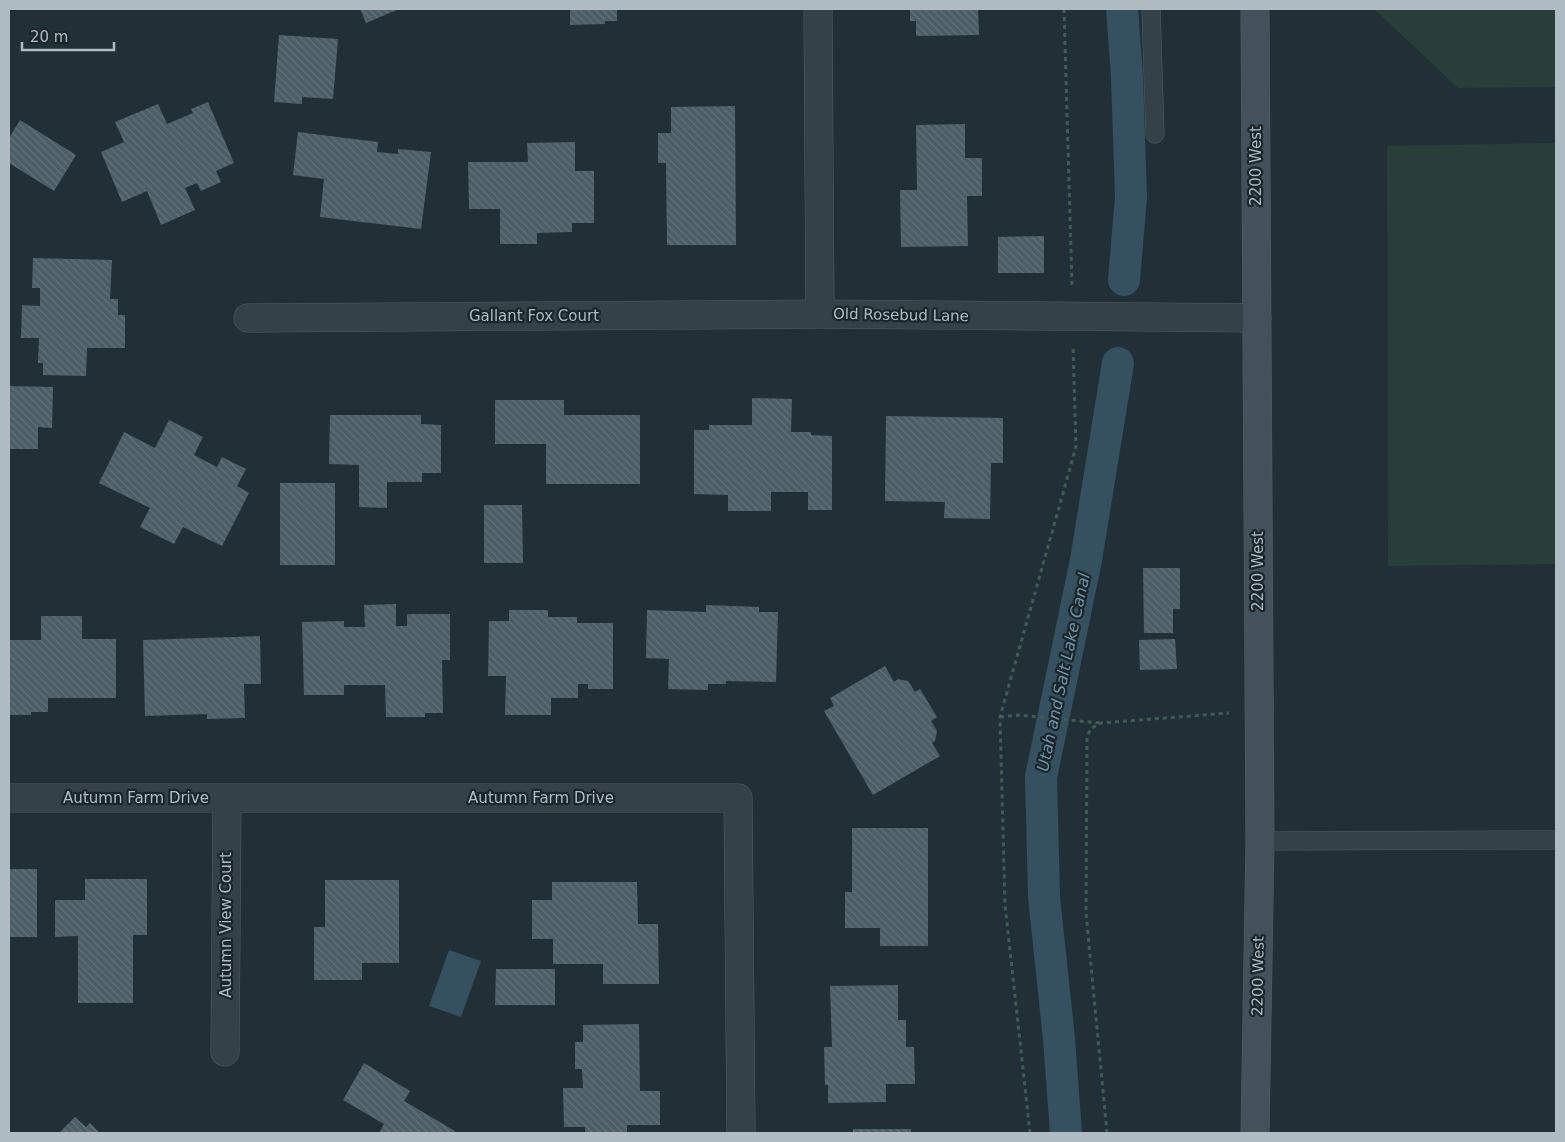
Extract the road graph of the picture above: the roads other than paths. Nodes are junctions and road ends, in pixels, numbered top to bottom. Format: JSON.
{"nodes":[{"id":1,"x":818,"y":9,"type":"edge"},
{"id":2,"x":1150,"y":9,"type":"edge"},
{"id":3,"x":1255,"y":9,"type":"edge"},
{"id":4,"x":1155,"y":134,"type":"dead end"},
{"id":5,"x":820,"y":314,"type":"junction"},
{"id":6,"x":248,"y":318,"type":"dead end"},
{"id":7,"x":1257,"y":318,"type":"junction"},
{"id":8,"x":9,"y":798,"type":"edge"},
{"id":9,"x":227,"y":798,"type":"junction"},
{"id":10,"x":1556,"y":840,"type":"edge"},
{"id":11,"x":1260,"y":841,"type":"junction"},
{"id":12,"x":225,"y":1052,"type":"dead end"},
{"id":13,"x":741,"y":1133,"type":"edge"},
{"id":14,"x":1255,"y":1133,"type":"edge"}],
"edges":[{"from":1,"to":5,"type":"street","name":"Old Rosebud Lane"},
{"from":2,"to":4,"type":"lane"},
{"from":3,"to":7,"type":"street","name":"2200 West"},
{"from":5,"to":6,"type":"street","name":"Gallant Fox Court"},
{"from":5,"to":7,"type":"street","name":"Old Rosebud Lane"},
{"from":7,"to":11,"type":"street","name":"2200 West"},
{"from":8,"to":9,"type":"street","name":"Autumn Farm Drive"},
{"from":9,"to":12,"type":"street","name":"Autumn View Court"},
{"from":9,"to":13,"type":"street","name":"Autumn Farm Drive"},
{"from":10,"to":11,"type":"lane"},
{"from":11,"to":14,"type":"street","name":"2200 West"}]}
